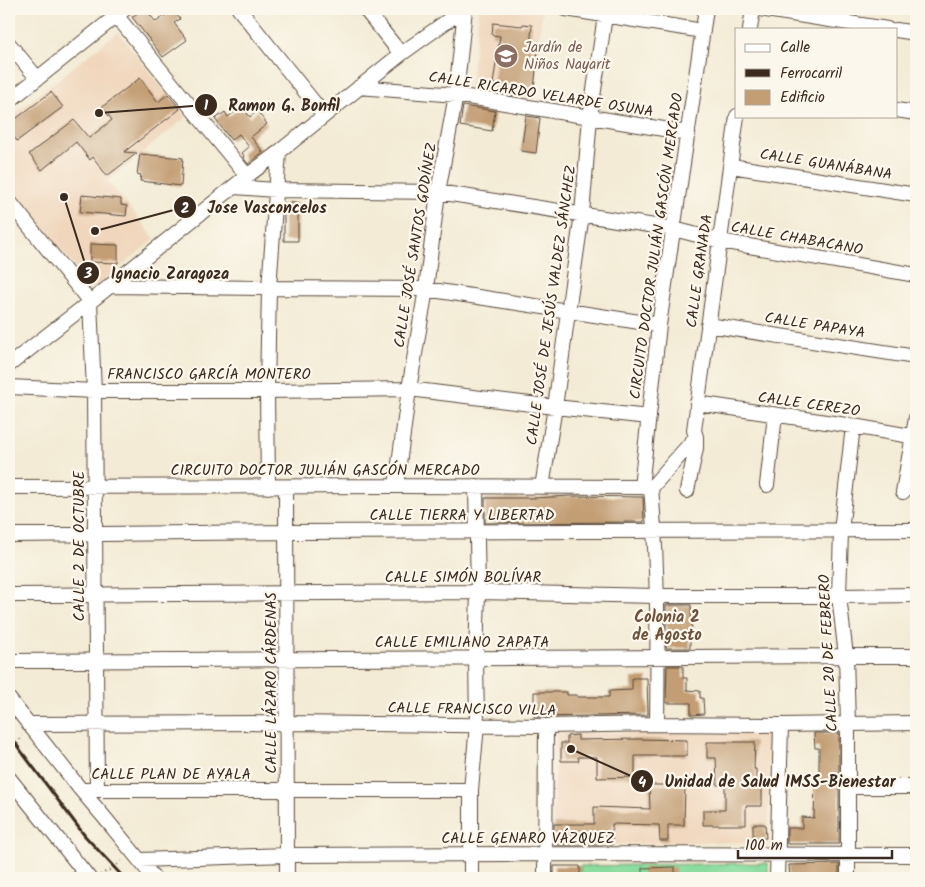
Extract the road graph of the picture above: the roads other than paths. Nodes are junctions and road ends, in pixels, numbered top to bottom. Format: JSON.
{"nodes":[{"id":1,"x":239,"y":9,"type":"edge"},
{"id":2,"x":365,"y":9,"type":"edge"},
{"id":3,"x":465,"y":9,"type":"edge"},
{"id":4,"x":566,"y":9,"type":"edge"},
{"id":5,"x":706,"y":9,"type":"edge"},
{"id":6,"x":753,"y":9,"type":"edge"},
{"id":7,"x":760,"y":9,"type":"edge"},
{"id":8,"x":117,"y":11,"type":"edge"},
{"id":9,"x":605,"y":12,"type":"edge"},
{"id":10,"x":750,"y":28,"type":"edge"},
{"id":11,"x":881,"y":28,"type":"edge"},
{"id":12,"x":898,"y":30,"type":"edge"},
{"id":13,"x":703,"y":31,"type":"junction"},
{"id":14,"x":916,"y":33,"type":"edge"},
{"id":15,"x":9,"y":44,"type":"edge"},
{"id":16,"x":400,"y":54,"type":"junction"},
{"id":17,"x":37,"y":78,"type":"junction"},
{"id":18,"x":359,"y":87,"type":"junction"},
{"id":19,"x":456,"y":95,"type":"junction"},
{"id":20,"x":9,"y":101,"type":"edge"},
{"id":21,"x":898,"y":110,"type":"edge"},
{"id":22,"x":916,"y":113,"type":"edge"},
{"id":23,"x":324,"y":115,"type":"junction"},
{"id":24,"x":590,"y":117,"type":"junction"},
{"id":25,"x":738,"y":118,"type":"edge"},
{"id":26,"x":688,"y":133,"type":"junction"},
{"id":27,"x":279,"y":152,"type":"junction"},
{"id":28,"x":730,"y":166,"type":"junction"},
{"id":29,"x":247,"y":176,"type":"junction"},
{"id":30,"x":234,"y":187,"type":"junction"},
{"id":31,"x":275,"y":190,"type":"junction"},
{"id":32,"x":438,"y":192,"type":"junction"},
{"id":33,"x":916,"y":195,"type":"edge"},
{"id":34,"x":9,"y":201,"type":"edge"},
{"id":35,"x":582,"y":214,"type":"junction"},
{"id":36,"x":674,"y":229,"type":"junction"},
{"id":37,"x":720,"y":241,"type":"junction"},
{"id":38,"x":916,"y":275,"type":"edge"},
{"id":39,"x":109,"y":286,"type":"junction"},
{"id":40,"x":269,"y":288,"type":"junction"},
{"id":41,"x":426,"y":289,"type":"junction"},
{"id":42,"x":90,"y":302,"type":"junction"},
{"id":43,"x":568,"y":312,"type":"junction"},
{"id":44,"x":659,"y":325,"type":"junction"},
{"id":45,"x":708,"y":325,"type":"junction"},
{"id":46,"x":916,"y":357,"type":"edge"},
{"id":47,"x":9,"y":366,"type":"edge"},
{"id":48,"x":9,"y":387,"type":"edge"},
{"id":49,"x":409,"y":389,"type":"junction"},
{"id":50,"x":94,"y":391,"type":"junction"},
{"id":51,"x":268,"y":392,"type":"junction"},
{"id":52,"x":697,"y":403,"type":"junction"},
{"id":53,"x":556,"y":407,"type":"junction"},
{"id":54,"x":775,"y":415,"type":"junction"},
{"id":55,"x":649,"y":417,"type":"junction"},
{"id":56,"x":916,"y":418,"type":"edge"},
{"id":57,"x":853,"y":426,"type":"junction"},
{"id":58,"x":695,"y":433,"type":"junction"},
{"id":59,"x":915,"y":437,"type":"edge"},
{"id":60,"x":767,"y":485,"type":"dead end"},
{"id":61,"x":396,"y":486,"type":"junction"},
{"id":62,"x":476,"y":486,"type":"junction"},
{"id":63,"x":9,"y":487,"type":"edge"},
{"id":64,"x":95,"y":487,"type":"junction"},
{"id":65,"x":268,"y":487,"type":"junction"},
{"id":66,"x":286,"y":487,"type":"junction"},
{"id":67,"x":542,"y":487,"type":"junction"},
{"id":68,"x":646,"y":488,"type":"junction"},
{"id":69,"x":687,"y":491,"type":"dead end"},
{"id":70,"x":903,"y":492,"type":"dead end"},
{"id":71,"x":841,"y":530,"type":"junction"},
{"id":72,"x":916,"y":530,"type":"edge"},
{"id":73,"x":477,"y":531,"type":"junction"},
{"id":74,"x":655,"y":531,"type":"junction"},
{"id":75,"x":286,"y":532,"type":"junction"},
{"id":76,"x":95,"y":534,"type":"junction"},
{"id":77,"x":9,"y":535,"type":"edge"},
{"id":78,"x":478,"y":592,"type":"junction"},
{"id":79,"x":95,"y":594,"type":"junction"},
{"id":80,"x":287,"y":594,"type":"junction"},
{"id":81,"x":9,"y":595,"type":"edge"},
{"id":82,"x":916,"y":595,"type":"edge"},
{"id":83,"x":656,"y":596,"type":"junction"},
{"id":84,"x":839,"y":596,"type":"junction"},
{"id":85,"x":846,"y":656,"type":"junction"},
{"id":86,"x":916,"y":656,"type":"edge"},
{"id":87,"x":476,"y":658,"type":"junction"},
{"id":88,"x":658,"y":658,"type":"junction"},
{"id":89,"x":287,"y":660,"type":"junction"},
{"id":90,"x":9,"y":661,"type":"edge"},
{"id":91,"x":96,"y":661,"type":"junction"},
{"id":92,"x":9,"y":699,"type":"edge"},
{"id":93,"x":287,"y":723,"type":"junction"},
{"id":94,"x":916,"y":723,"type":"edge"},
{"id":95,"x":28,"y":724,"type":"junction"},
{"id":96,"x":96,"y":724,"type":"junction"},
{"id":97,"x":657,"y":724,"type":"junction"},
{"id":98,"x":848,"y":724,"type":"junction"},
{"id":99,"x":477,"y":725,"type":"junction"},
{"id":100,"x":781,"y":725,"type":"junction"},
{"id":101,"x":546,"y":726,"type":"junction"},
{"id":102,"x":9,"y":778,"type":"edge"},
{"id":103,"x":848,"y":787,"type":"junction"},
{"id":104,"x":916,"y":787,"type":"edge"},
{"id":105,"x":81,"y":790,"type":"junction"},
{"id":106,"x":97,"y":790,"type":"junction"},
{"id":107,"x":287,"y":790,"type":"junction"},
{"id":108,"x":471,"y":790,"type":"junction"},
{"id":109,"x":545,"y":854,"type":"junction"},
{"id":110,"x":287,"y":855,"type":"junction"},
{"id":111,"x":471,"y":855,"type":"junction"},
{"id":112,"x":777,"y":855,"type":"junction"},
{"id":113,"x":848,"y":855,"type":"junction"},
{"id":114,"x":916,"y":855,"type":"edge"},
{"id":115,"x":136,"y":856,"type":"junction"},
{"id":116,"x":89,"y":878,"type":"edge"},
{"id":117,"x":154,"y":878,"type":"edge"},
{"id":118,"x":287,"y":878,"type":"edge"},
{"id":119,"x":471,"y":878,"type":"edge"},
{"id":120,"x":545,"y":878,"type":"edge"},
{"id":121,"x":777,"y":878,"type":"edge"},
{"id":122,"x":848,"y":878,"type":"edge"}],
"edges":[{"from":1,"to":23,"type":"street"},
{"from":2,"to":16,"type":"street"},
{"from":3,"to":16,"type":"street"},
{"from":3,"to":19,"type":"street","name":"CALLE JOSÉ SANTOS GODÍNEZ"},
{"from":4,"to":9,"type":"street"},
{"from":5,"to":13,"type":"street","name":"CIRCUITO DOCTOR JULIÁN GASCÓN MERCADO"},
{"from":6,"to":10,"type":"street"},
{"from":7,"to":11,"type":"street"},
{"from":8,"to":17,"type":"street"},
{"from":8,"to":29,"type":"street"},
{"from":9,"to":13,"type":"street"},
{"from":9,"to":24,"type":"street","name":"CALLE JOSÉ DE JESÚS VALDEZ SÁNCHEZ"},
{"from":12,"to":14,"type":"street"},
{"from":13,"to":26,"type":"street","name":"CIRCUITO DOCTOR JULIÁN GASCÓN MERCADO"},
{"from":15,"to":17,"type":"street"},
{"from":16,"to":18,"type":"street"},
{"from":17,"to":20,"type":"street"},
{"from":18,"to":19,"type":"street","name":"CALLE RICARDO VELARDE OSUNA"},
{"from":18,"to":23,"type":"street"},
{"from":19,"to":24,"type":"street","name":"CALLE RICARDO VELARDE OSUNA"},
{"from":19,"to":32,"type":"street","name":"CALLE JOSÉ SANTOS GODÍNEZ"},
{"from":21,"to":22,"type":"street"},
{"from":23,"to":27,"type":"street"},
{"from":24,"to":26,"type":"street","name":"CALLE RICARDO VELARDE OSUNA"},
{"from":24,"to":35,"type":"street","name":"CALLE JOSÉ DE JESÚS VALDEZ SÁNCHEZ"},
{"from":25,"to":28,"type":"street","name":"CALLE GRANADA"},
{"from":26,"to":36,"type":"street","name":"CIRCUITO DOCTOR JULIÁN GASCÓN MERCADO"},
{"from":27,"to":29,"type":"street"},
{"from":27,"to":31,"type":"street"},
{"from":28,"to":33,"type":"street","name":"CALLE GUANÁBANA"},
{"from":28,"to":37,"type":"street","name":"CALLE GRANADA"},
{"from":29,"to":30,"type":"street"},
{"from":30,"to":31,"type":"street","name":"CALLE CHABACANO"},
{"from":30,"to":39,"type":"street"},
{"from":31,"to":32,"type":"street","name":"CALLE CHABACANO"},
{"from":31,"to":40,"type":"street"},
{"from":32,"to":35,"type":"street","name":"CALLE CHABACANO"},
{"from":32,"to":41,"type":"street","name":"CALLE JOSÉ SANTOS GODÍNEZ"},
{"from":34,"to":42,"type":"street"},
{"from":35,"to":36,"type":"street","name":"CALLE CHABACANO"},
{"from":35,"to":43,"type":"street","name":"CALLE JOSÉ DE JESÚS VALDEZ SÁNCHEZ"},
{"from":36,"to":37,"type":"street","name":"CALLE CHABACANO"},
{"from":36,"to":44,"type":"street","name":"CIRCUITO DOCTOR JULIÁN GASCÓN MERCADO"},
{"from":37,"to":38,"type":"street","name":"CALLE CHABACANO"},
{"from":37,"to":45,"type":"street","name":"CALLE GRANADA"},
{"from":39,"to":40,"type":"street"},
{"from":39,"to":42,"type":"street"},
{"from":40,"to":41,"type":"street"},
{"from":40,"to":51,"type":"street"},
{"from":41,"to":43,"type":"street"},
{"from":41,"to":49,"type":"street","name":"CALLE JOSÉ SANTOS GODÍNEZ"},
{"from":42,"to":47,"type":"street"},
{"from":42,"to":50,"type":"street","name":"CALLE 2 DE OCTUBRE"},
{"from":43,"to":44,"type":"street"},
{"from":43,"to":53,"type":"street","name":"CALLE JOSÉ DE JESÚS VALDEZ SÁNCHEZ"},
{"from":44,"to":55,"type":"street","name":"CIRCUITO DOCTOR JULIÁN GASCÓN MERCADO"},
{"from":45,"to":46,"type":"street","name":"CALLE PAPAYA"},
{"from":45,"to":52,"type":"street","name":"CALLE GRANADA"},
{"from":48,"to":50,"type":"street","name":"FRANCISCO GARCÍA MONTERO"},
{"from":49,"to":51,"type":"street","name":"FRANCISCO GARCÍA MONTERO"},
{"from":49,"to":53,"type":"street","name":"FRANCISCO GARCÍA MONTERO"},
{"from":49,"to":61,"type":"street","name":"CALLE JOSÉ SANTOS GODÍNEZ"},
{"from":50,"to":51,"type":"street","name":"FRANCISCO GARCÍA MONTERO"},
{"from":50,"to":64,"type":"street","name":"CALLE 2 DE OCTUBRE"},
{"from":51,"to":65,"type":"street"},
{"from":52,"to":54,"type":"street","name":"CALLE CEREZO"},
{"from":52,"to":58,"type":"street","name":"CALLE GRANADA"},
{"from":53,"to":55,"type":"street","name":"FRANCISCO GARCÍA MONTERO"},
{"from":53,"to":67,"type":"street","name":"CALLE JOSÉ DE JESÚS VALDEZ SÁNCHEZ"},
{"from":54,"to":57,"type":"street","name":"CALLE CEREZO"},
{"from":54,"to":60,"type":"street"},
{"from":55,"to":68,"type":"street","name":"CIRCUITO DOCTOR JULIÁN GASCÓN MERCADO"},
{"from":56,"to":59,"type":"street"},
{"from":57,"to":59,"type":"street","name":"CALLE CEREZO"},
{"from":57,"to":71,"type":"street","name":"CALLE 20 DE FEBRERO"},
{"from":58,"to":68,"type":"street"},
{"from":58,"to":69,"type":"street","name":"CALLE GRANADA"},
{"from":59,"to":70,"type":"street"},
{"from":61,"to":62,"type":"street","name":"CIRCUITO DOCTOR JULIÁN GASCÓN MERCADO"},
{"from":61,"to":66,"type":"street","name":"CIRCUITO DOCTOR JULIÁN GASCÓN MERCADO"},
{"from":62,"to":67,"type":"street","name":"CIRCUITO DOCTOR JULIÁN GASCÓN MERCADO"},
{"from":62,"to":73,"type":"street"},
{"from":63,"to":64,"type":"street","name":"CIRCUITO DOCTOR JULIÁN GASCÓN MERCADO"},
{"from":64,"to":65,"type":"street","name":"CIRCUITO DOCTOR JULIÁN GASCÓN MERCADO"},
{"from":64,"to":76,"type":"street","name":"CALLE 2 DE OCTUBRE"},
{"from":65,"to":66,"type":"street","name":"CIRCUITO DOCTOR JULIÁN GASCÓN MERCADO"},
{"from":66,"to":75,"type":"street","name":"CALLE LÁZARO CÁRDENAS"},
{"from":67,"to":68,"type":"street","name":"CIRCUITO DOCTOR JULIÁN GASCÓN MERCADO"},
{"from":68,"to":74,"type":"street"},
{"from":71,"to":72,"type":"street","name":"CALLE TIERRA Y LIBERTAD"},
{"from":71,"to":74,"type":"street","name":"CALLE TIERRA Y LIBERTAD"},
{"from":71,"to":84,"type":"street","name":"CALLE 20 DE FEBRERO"},
{"from":73,"to":74,"type":"street","name":"CALLE TIERRA Y LIBERTAD"},
{"from":73,"to":75,"type":"street","name":"CALLE TIERRA Y LIBERTAD"},
{"from":73,"to":78,"type":"street"},
{"from":74,"to":83,"type":"street"},
{"from":75,"to":76,"type":"street","name":"CALLE TIERRA Y LIBERTAD"},
{"from":75,"to":80,"type":"street","name":"CALLE LÁZARO CÁRDENAS"},
{"from":76,"to":77,"type":"street","name":"CALLE TIERRA Y LIBERTAD"},
{"from":76,"to":79,"type":"street","name":"CALLE 2 DE OCTUBRE"},
{"from":78,"to":80,"type":"street","name":"CALLE SIMÓN BOLÍVAR"},
{"from":78,"to":83,"type":"street","name":"CALLE SIMÓN BOLÍVAR"},
{"from":78,"to":87,"type":"street"},
{"from":79,"to":80,"type":"street","name":"CALLE SIMÓN BOLÍVAR"},
{"from":79,"to":81,"type":"street","name":"CALLE SIMÓN BOLÍVAR"},
{"from":79,"to":91,"type":"street","name":"CALLE 2 DE OCTUBRE"},
{"from":80,"to":89,"type":"street","name":"CALLE LÁZARO CÁRDENAS"},
{"from":82,"to":84,"type":"street","name":"CALLE SIMÓN BOLÍVAR"},
{"from":83,"to":84,"type":"street","name":"CALLE SIMÓN BOLÍVAR"},
{"from":83,"to":88,"type":"street"},
{"from":84,"to":85,"type":"street","name":"CALLE 20 DE FEBRERO"},
{"from":85,"to":86,"type":"street","name":"CALLE EMILIANO ZAPATA"},
{"from":85,"to":88,"type":"street","name":"CALLE EMILIANO ZAPATA"},
{"from":85,"to":98,"type":"street","name":"CALLE 20 DE FEBRERO"},
{"from":87,"to":88,"type":"street","name":"CALLE EMILIANO ZAPATA"},
{"from":87,"to":89,"type":"street","name":"CALLE EMILIANO ZAPATA"},
{"from":87,"to":99,"type":"street"},
{"from":88,"to":97,"type":"street"},
{"from":89,"to":91,"type":"street","name":"CALLE EMILIANO ZAPATA"},
{"from":89,"to":93,"type":"street","name":"CALLE LÁZARO CÁRDENAS"},
{"from":90,"to":91,"type":"street","name":"CALLE EMILIANO ZAPATA"},
{"from":91,"to":96,"type":"street","name":"CALLE 2 DE OCTUBRE"},
{"from":92,"to":95,"type":"street"},
{"from":93,"to":96,"type":"street","name":"CALLE FRANCISCO VILLA"},
{"from":93,"to":99,"type":"street","name":"CALLE FRANCISCO VILLA"},
{"from":93,"to":107,"type":"street","name":"CALLE LÁZARO CÁRDENAS"},
{"from":94,"to":98,"type":"street","name":"CALLE FRANCISCO VILLA"},
{"from":95,"to":96,"type":"street","name":"CALLE FRANCISCO VILLA"},
{"from":95,"to":105,"type":"street"},
{"from":96,"to":106,"type":"street","name":"CALLE 2 DE OCTUBRE"},
{"from":97,"to":100,"type":"street","name":"CALLE FRANCISCO VILLA"},
{"from":97,"to":101,"type":"street","name":"CALLE FRANCISCO VILLA"},
{"from":98,"to":100,"type":"street","name":"CALLE FRANCISCO VILLA"},
{"from":98,"to":103,"type":"street","name":"CALLE 20 DE FEBRERO"},
{"from":99,"to":101,"type":"street","name":"CALLE FRANCISCO VILLA"},
{"from":99,"to":108,"type":"street"},
{"from":100,"to":112,"type":"street"},
{"from":101,"to":109,"type":"street"},
{"from":102,"to":116,"type":"street"},
{"from":103,"to":104,"type":"street"},
{"from":103,"to":113,"type":"street","name":"CALLE 20 DE FEBRERO"},
{"from":105,"to":106,"type":"street","name":"CALLE PLAN DE AYALA"},
{"from":105,"to":115,"type":"street"},
{"from":106,"to":107,"type":"street","name":"CALLE PLAN DE AYALA"},
{"from":107,"to":108,"type":"street","name":"CALLE PLAN DE AYALA"},
{"from":107,"to":110,"type":"street","name":"CALLE LÁZARO CÁRDENAS"},
{"from":108,"to":111,"type":"street"},
{"from":109,"to":111,"type":"street","name":"CALLE GENARO VÁZQUEZ"},
{"from":109,"to":112,"type":"street","name":"CALLE GENARO VÁZQUEZ"},
{"from":109,"to":120,"type":"street"},
{"from":110,"to":111,"type":"street","name":"CALLE GENARO VÁZQUEZ"},
{"from":110,"to":115,"type":"street","name":"CALLE GENARO VÁZQUEZ"},
{"from":110,"to":118,"type":"street","name":"CALLE LÁZARO CÁRDENAS"},
{"from":111,"to":119,"type":"street"},
{"from":112,"to":113,"type":"street","name":"CALLE GENARO VÁZQUEZ"},
{"from":112,"to":121,"type":"street"},
{"from":113,"to":114,"type":"street","name":"CALLE GENARO VÁZQUEZ"},
{"from":113,"to":122,"type":"street","name":"CALLE 20 DE FEBRERO"},
{"from":115,"to":117,"type":"street"}]}
